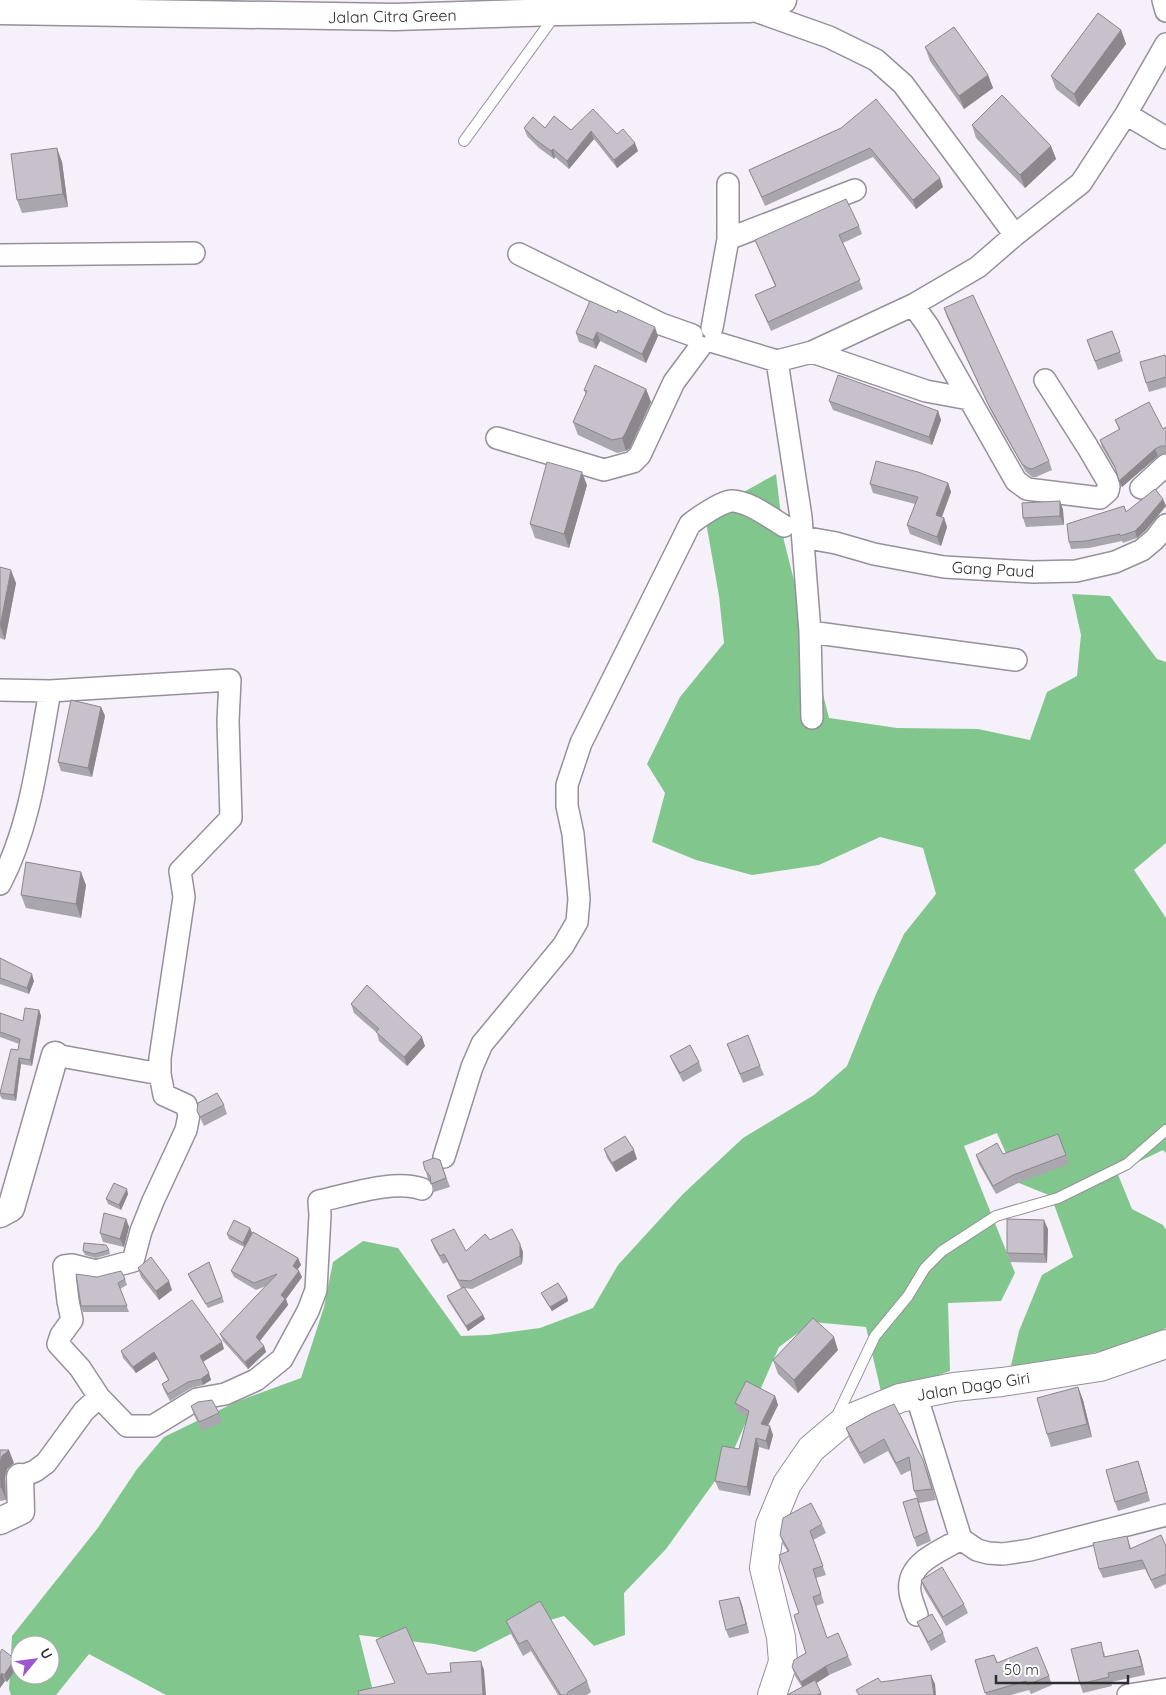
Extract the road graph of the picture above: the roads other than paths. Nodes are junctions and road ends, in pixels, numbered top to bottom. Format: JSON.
{"nodes":[{"id":1,"x":783,"y":0,"type":"edge"},
{"id":2,"x":1163,"y":0,"type":"edge"},
{"id":3,"x":750,"y":9,"type":"junction"},
{"id":4,"x":0,"y":11,"type":"edge"},
{"id":5,"x":1166,"y":11,"type":"edge"},
{"id":6,"x":558,"y":12,"type":"junction"},
{"id":7,"x":1166,"y":44,"type":"edge"},
{"id":8,"x":1126,"y":114,"type":"junction"},
{"id":9,"x":1166,"y":138,"type":"edge"},
{"id":10,"x":464,"y":141,"type":"dead end"},
{"id":11,"x":728,"y":184,"type":"dead end"},
{"id":12,"x":855,"y":190,"type":"dead end"},
{"id":13,"x":1015,"y":235,"type":"junction"},
{"id":14,"x":728,"y":239,"type":"junction"},
{"id":15,"x":194,"y":253,"type":"dead end"},
{"id":16,"x":519,"y":254,"type":"dead end"},
{"id":17,"x":0,"y":255,"type":"edge"},
{"id":18,"x":913,"y":305,"type":"junction"},
{"id":19,"x":704,"y":338,"type":"junction"},
{"id":20,"x":812,"y":352,"type":"junction"},
{"id":21,"x":777,"y":361,"type":"junction"},
{"id":22,"x":1045,"y":380,"type":"dead end"},
{"id":23,"x":969,"y":399,"type":"junction"},
{"id":24,"x":497,"y":438,"type":"dead end"},
{"id":25,"x":1166,"y":465,"type":"edge"},
{"id":26,"x":1141,"y":488,"type":"dead end"},
{"id":27,"x":1166,"y":525,"type":"edge"},
{"id":28,"x":799,"y":528,"type":"junction"},
{"id":29,"x":810,"y":632,"type":"junction"},
{"id":30,"x":1016,"y":660,"type":"dead end"},
{"id":31,"x":0,"y":690,"type":"edge"},
{"id":32,"x":50,"y":691,"type":"junction"},
{"id":33,"x":812,"y":718,"type":"dead end"},
{"id":34,"x":0,"y":884,"type":"edge"},
{"id":35,"x":55,"y":1055,"type":"joint"},
{"id":36,"x":160,"y":1074,"type":"junction"},
{"id":37,"x":1166,"y":1130,"type":"edge"},
{"id":38,"x":444,"y":1157,"type":"dead end"},
{"id":39,"x":422,"y":1188,"type":"dead end"},
{"id":40,"x":0,"y":1214,"type":"edge"},
{"id":41,"x":1166,"y":1344,"type":"edge"},
{"id":42,"x":916,"y":1394,"type":"junction"},
{"id":43,"x":99,"y":1397,"type":"junction"},
{"id":44,"x":828,"y":1435,"type":"junction"},
{"id":45,"x":20,"y":1477,"type":"joint"},
{"id":46,"x":1166,"y":1515,"type":"edge"},
{"id":47,"x":0,"y":1521,"type":"edge"},
{"id":48,"x":961,"y":1539,"type":"junction"},
{"id":49,"x":917,"y":1615,"type":"dead end"},
{"id":50,"x":1166,"y":1689,"type":"edge"},
{"id":51,"x":772,"y":1695,"type":"edge"},
{"id":52,"x":1128,"y":1695,"type":"edge"}],
"edges":[{"from":1,"to":3,"type":"street","name":"Jalan Citra Green"},
{"from":2,"to":5,"type":"street"},
{"from":3,"to":6,"type":"street","name":"Jalan Citra Green"},
{"from":3,"to":13,"type":"street"},
{"from":4,"to":6,"type":"street","name":"Jalan Citra Green"},
{"from":6,"to":10,"type":"lane"},
{"from":7,"to":8,"type":"street"},
{"from":8,"to":9,"type":"street"},
{"from":8,"to":13,"type":"street"},
{"from":11,"to":14,"type":"street"},
{"from":12,"to":14,"type":"street"},
{"from":13,"to":18,"type":"street"},
{"from":14,"to":19,"type":"street"},
{"from":15,"to":17,"type":"street"},
{"from":16,"to":19,"type":"street"},
{"from":18,"to":20,"type":"street"},
{"from":18,"to":23,"type":"street"},
{"from":19,"to":21,"type":"street"},
{"from":19,"to":24,"type":"street"},
{"from":20,"to":21,"type":"street"},
{"from":20,"to":23,"type":"street"},
{"from":21,"to":28,"type":"street"},
{"from":22,"to":23,"type":"street"},
{"from":25,"to":26,"type":"street"},
{"from":27,"to":28,"type":"street","name":"Gang Paud"},
{"from":28,"to":29,"type":"street"},
{"from":28,"to":38,"type":"street","name":"Gang Paud"},
{"from":29,"to":30,"type":"street"},
{"from":29,"to":33,"type":"street"},
{"from":31,"to":32,"type":"street"},
{"from":32,"to":34,"type":"street"},
{"from":32,"to":36,"type":"street"},
{"from":35,"to":36,"type":"street"},
{"from":35,"to":40,"type":"street"},
{"from":36,"to":43,"type":"street"},
{"from":37,"to":44,"type":"lane"},
{"from":39,"to":43,"type":"street"},
{"from":41,"to":42,"type":"main road","name":"Jalan Dago Giri"},
{"from":42,"to":44,"type":"main road","name":"Jalan Dago Giri"},
{"from":42,"to":48,"type":"street"},
{"from":43,"to":45,"type":"street"},
{"from":44,"to":51,"type":"main road","name":"Jalan Dago Giri"},
{"from":45,"to":47,"type":"street"},
{"from":46,"to":48,"type":"street"},
{"from":48,"to":49,"type":"street"},
{"from":50,"to":52,"type":"street"}]}
